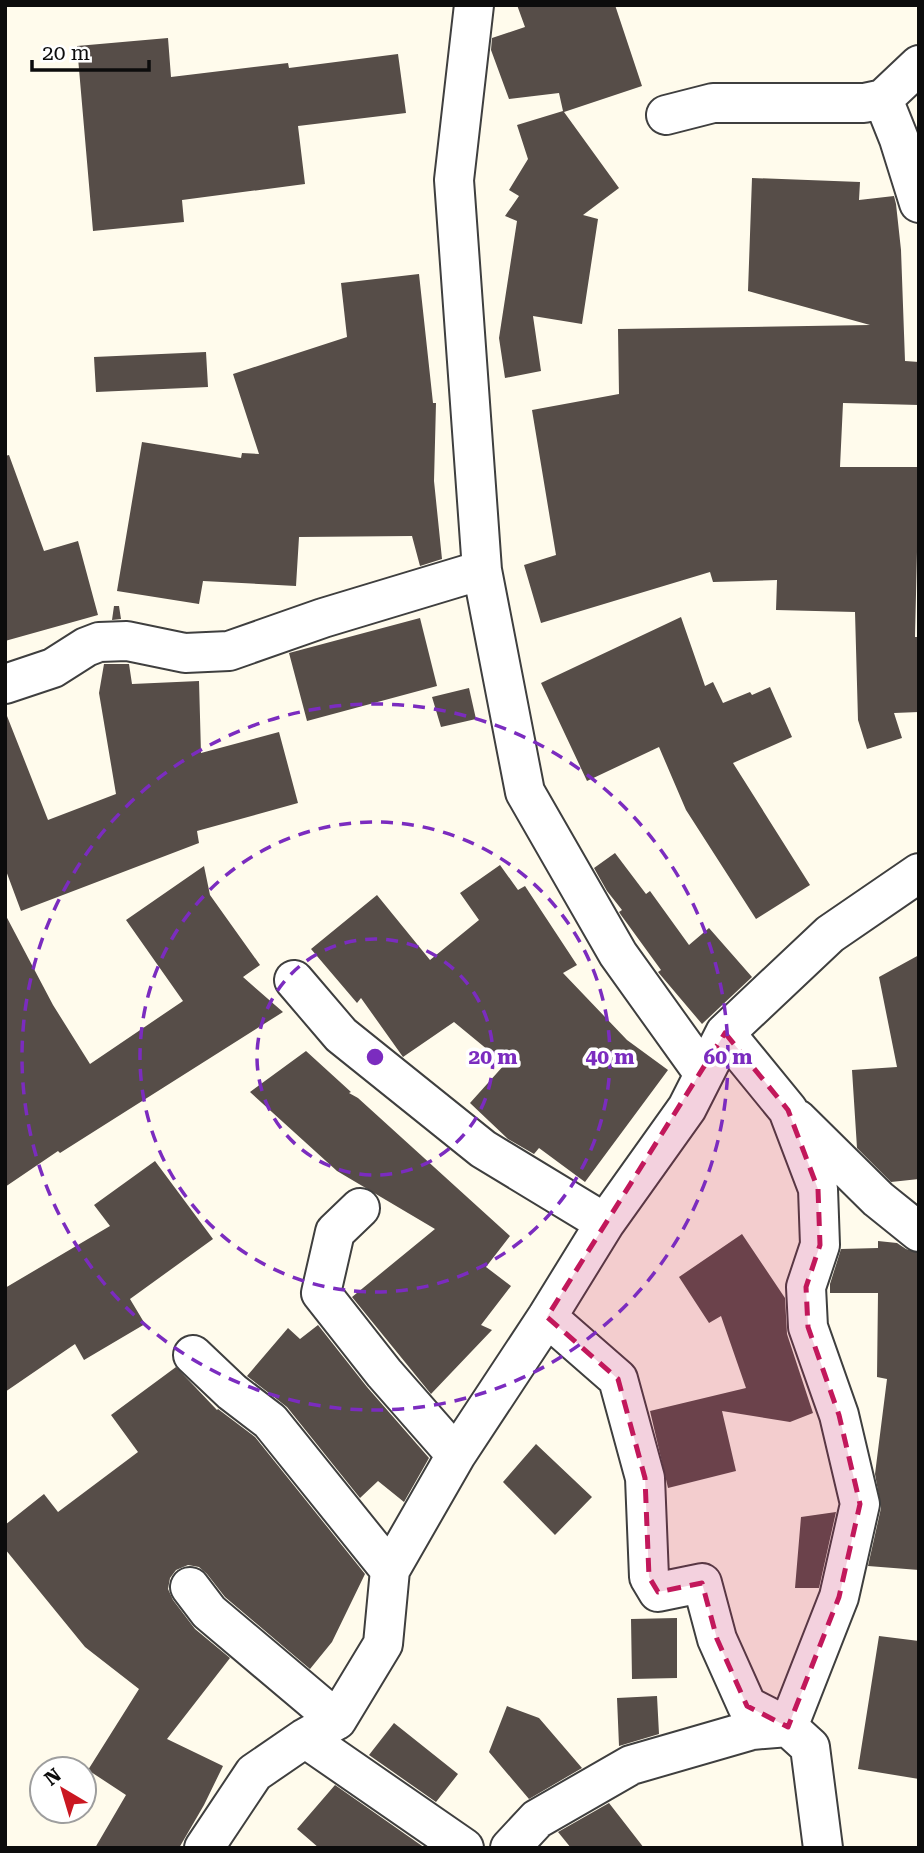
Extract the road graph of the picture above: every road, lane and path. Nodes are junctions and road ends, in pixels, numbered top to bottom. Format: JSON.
{"nodes":[{"id":1,"x":474,"y":5,"type":"edge"},
{"id":2,"x":919,"y":65,"type":"edge"},
{"id":3,"x":883,"y":99,"type":"junction"},
{"id":4,"x":666,"y":115,"type":"dead end"},
{"id":5,"x":919,"y":203,"type":"edge"},
{"id":6,"x":482,"y":570,"type":"junction"},
{"id":7,"x":5,"y":684,"type":"edge"},
{"id":8,"x":919,"y":873,"type":"edge"},
{"id":9,"x":294,"y":980,"type":"dead end"},
{"id":10,"x":725,"y":1033,"type":"junction"},
{"id":11,"x":704,"y":1074,"type":"junction"},
{"id":12,"x":788,"y":1110,"type":"junction"},
{"id":13,"x":360,"y":1208,"type":"dead end"},
{"id":14,"x":606,"y":1223,"type":"junction"},
{"id":15,"x":919,"y":1232,"type":"edge"},
{"id":16,"x":547,"y":1317,"type":"junction"},
{"id":17,"x":193,"y":1355,"type":"dead end"},
{"id":18,"x":456,"y":1455,"type":"junction"},
{"id":19,"x":390,"y":1570,"type":"junction"},
{"id":20,"x":190,"y":1587,"type":"dead end"},
{"id":21,"x":788,"y":1727,"type":"junction"},
{"id":22,"x":321,"y":1729,"type":"junction"},
{"id":23,"x":204,"y":1848,"type":"edge"},
{"id":24,"x":464,"y":1848,"type":"edge"},
{"id":25,"x":510,"y":1848,"type":"edge"},
{"id":26,"x":823,"y":1848,"type":"edge"}],
"edges":[{"from":1,"to":6,"type":"street"},
{"from":2,"to":3,"type":"street"},
{"from":3,"to":4,"type":"street"},
{"from":3,"to":5,"type":"street"},
{"from":6,"to":7,"type":"street"},
{"from":6,"to":11,"type":"street"},
{"from":8,"to":10,"type":"street"},
{"from":9,"to":14,"type":"street"},
{"from":10,"to":11,"type":"street"},
{"from":10,"to":12,"type":"street"},
{"from":11,"to":14,"type":"street"},
{"from":12,"to":15,"type":"street"},
{"from":12,"to":21,"type":"street"},
{"from":13,"to":18,"type":"street"},
{"from":14,"to":16,"type":"street"},
{"from":16,"to":18,"type":"street"},
{"from":16,"to":21,"type":"street"},
{"from":17,"to":19,"type":"street"},
{"from":18,"to":19,"type":"street"},
{"from":19,"to":22,"type":"street"},
{"from":20,"to":22,"type":"street"},
{"from":21,"to":25,"type":"street"},
{"from":21,"to":26,"type":"street"},
{"from":22,"to":23,"type":"street"},
{"from":22,"to":24,"type":"street"}]}
